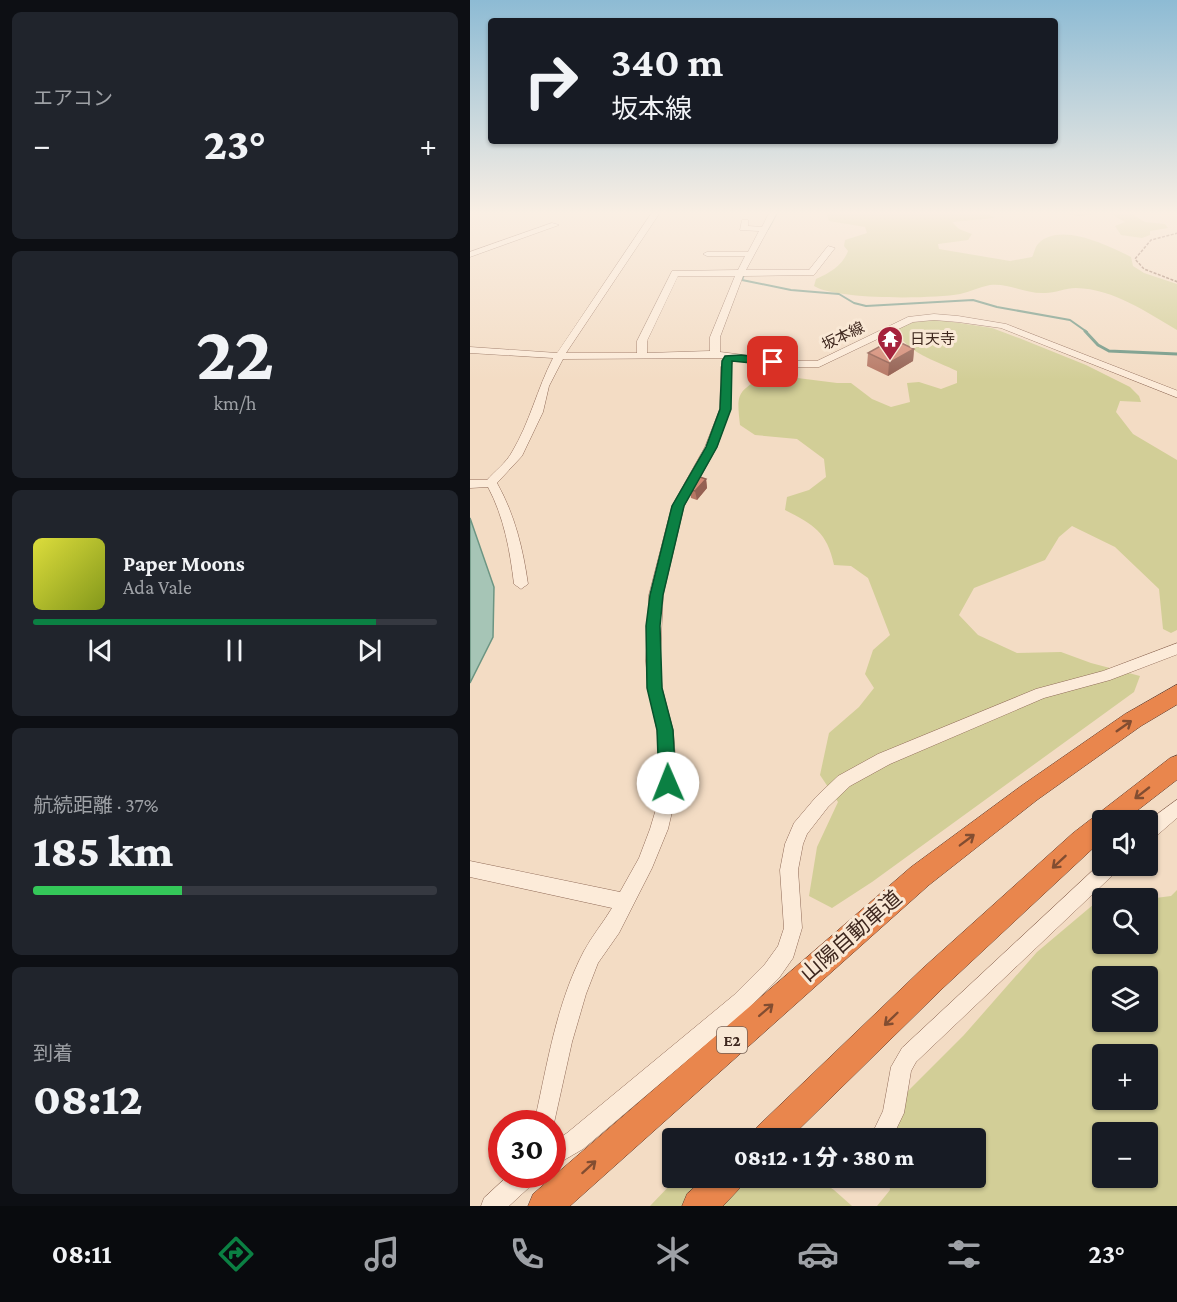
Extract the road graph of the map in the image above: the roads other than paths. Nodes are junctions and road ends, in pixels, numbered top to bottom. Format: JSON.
{"nodes":[{"id":1,"x":619,"y":267,"type":"edge"},
{"id":2,"x":745,"y":267,"type":"edge"},
{"id":3,"x":816,"y":267,"type":"edge"},
{"id":4,"x":743,"y":274,"type":"junction"},
{"id":5,"x":470,"y":350,"type":"edge"},
{"id":6,"x":559,"y":356,"type":"junction"},
{"id":7,"x":641,"y":356,"type":"junction"},
{"id":8,"x":722,"y":356,"type":"junction"},
{"id":9,"x":1178,"y":394,"type":"edge"},
{"id":10,"x":491,"y":483,"type":"junction"},
{"id":11,"x":470,"y":484,"type":"edge"},
{"id":12,"x":521,"y":584,"type":"dead end"},
{"id":13,"x":1178,"y":648,"type":"edge"},
{"id":14,"x":1178,"y":693,"type":"edge"},
{"id":15,"x":1178,"y":765,"type":"edge"},
{"id":16,"x":1178,"y":806,"type":"edge"},
{"id":17,"x":1120,"y":810,"type":"edge"},
{"id":18,"x":1158,"y":823,"type":"edge"},
{"id":19,"x":1092,"y":833,"type":"edge"},
{"id":20,"x":470,"y":869,"type":"edge"},
{"id":21,"x":1099,"y":876,"type":"edge"},
{"id":22,"x":624,"y":902,"type":"junction"},
{"id":23,"x":548,"y":1110,"type":"edge"},
{"id":24,"x":778,"y":1128,"type":"edge"},
{"id":25,"x":886,"y":1128,"type":"edge"},
{"id":26,"x":566,"y":1147,"type":"edge"},
{"id":27,"x":512,"y":1188,"type":"edge"},
{"id":28,"x":718,"y":1188,"type":"edge"},
{"id":29,"x":492,"y":1206,"type":"edge"},
{"id":30,"x":545,"y":1206,"type":"edge"},
{"id":31,"x":699,"y":1206,"type":"edge"}],
"edges":[{"from":1,"to":6,"type":"street"},
{"from":2,"to":4,"type":"street"},
{"from":3,"to":4,"type":"street"},
{"from":4,"to":7,"type":"street"},
{"from":4,"to":8,"type":"street"},
{"from":5,"to":6,"type":"street","name":"坂本線"},
{"from":6,"to":7,"type":"street","name":"坂本線"},
{"from":6,"to":10,"type":"street"},
{"from":7,"to":8,"type":"street","name":"坂本線"},
{"from":8,"to":9,"type":"street","name":"坂本線"},
{"from":8,"to":22,"type":"street"},
{"from":10,"to":11,"type":"street"},
{"from":10,"to":12,"type":"street"},
{"from":13,"to":26,"type":"street"},
{"from":30,"to":14,"type":"highway","name":"山陽自動車道","number":"E2","one_way":true},
{"from":15,"to":17,"type":"highway","one_way":true},
{"from":16,"to":18,"type":"street"},
{"from":19,"to":24,"type":"highway","one_way":true},
{"from":20,"to":22,"type":"street"},
{"from":21,"to":25,"type":"street"},
{"from":22,"to":23,"type":"street"},
{"from":27,"to":29,"type":"street"},
{"from":28,"to":31,"type":"highway"}]}
